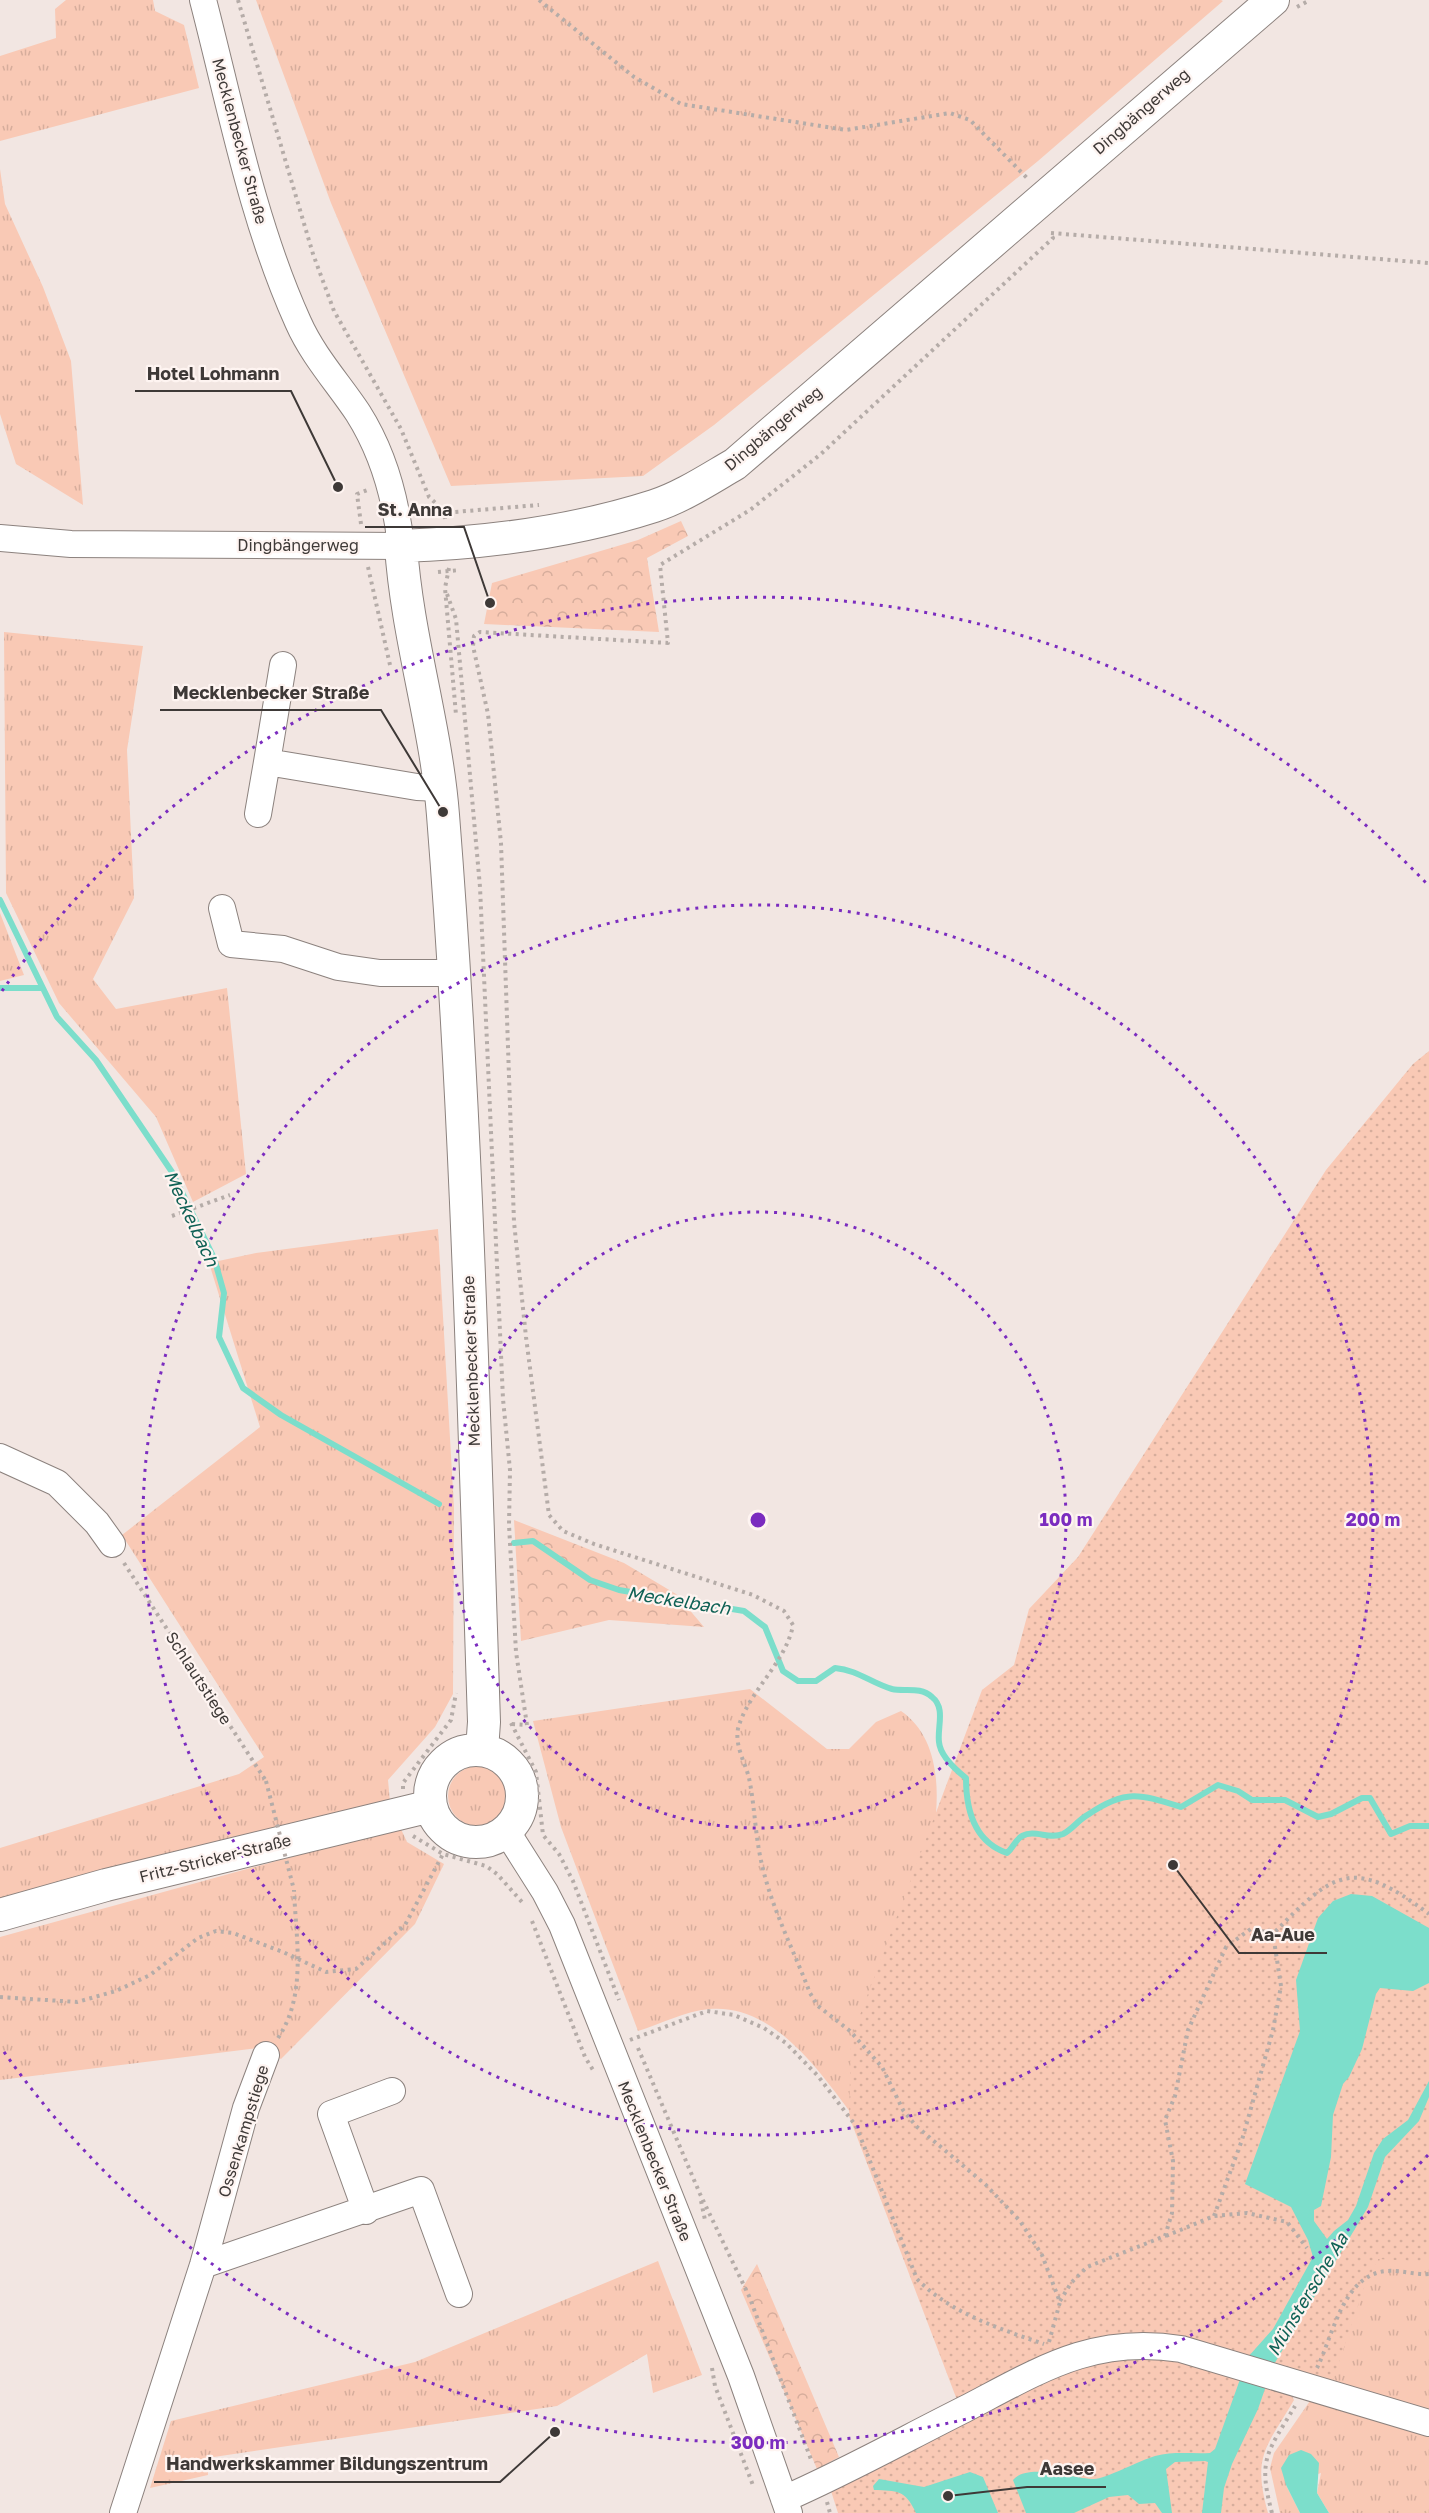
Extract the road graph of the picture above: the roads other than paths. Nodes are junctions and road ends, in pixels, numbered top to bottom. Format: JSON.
{"nodes":[{"id":1,"x":203,"y":0,"type":"edge"},
{"id":2,"x":1272,"y":0,"type":"edge"},
{"id":3,"x":5,"y":538,"type":"edge"},
{"id":4,"x":401,"y":546,"type":"junction"},
{"id":5,"x":283,"y":665,"type":"dead end"},
{"id":6,"x":267,"y":762,"type":"junction"},
{"id":7,"x":440,"y":788,"type":"junction"},
{"id":8,"x":258,"y":814,"type":"dead end"},
{"id":9,"x":222,"y":908,"type":"dead end"},
{"id":10,"x":453,"y":973,"type":"junction"},
{"id":11,"x":0,"y":1457,"type":"edge"},
{"id":12,"x":112,"y":1544,"type":"road end"},
{"id":13,"x":482,"y":1750,"type":"junction"},
{"id":14,"x":431,"y":1806,"type":"junction"},
{"id":15,"x":507,"y":1832,"type":"junction"},
{"id":16,"x":0,"y":1915,"type":"edge"},
{"id":17,"x":266,"y":2055,"type":"road end"},
{"id":18,"x":392,"y":2091,"type":"dead end"},
{"id":19,"x":366,"y":2211,"type":"junction"},
{"id":20,"x":203,"y":2265,"type":"junction"},
{"id":21,"x":459,"y":2294,"type":"dead end"},
{"id":22,"x":1429,"y":2423,"type":"edge"},
{"id":23,"x":787,"y":2506,"type":"edge"},
{"id":24,"x":123,"y":2513,"type":"edge"}],
"edges":[{"from":1,"to":4,"type":"street","name":"Mecklenbecker Straße"},
{"from":2,"to":4,"type":"main road","name":"Dingbängerweg"},
{"from":3,"to":4,"type":"street","name":"Dingbängerweg"},
{"from":4,"to":7,"type":"main road","name":"Mecklenbecker Straße"},
{"from":5,"to":6,"type":"street"},
{"from":6,"to":7,"type":"street"},
{"from":6,"to":8,"type":"street"},
{"from":7,"to":10,"type":"main road","name":"Mecklenbecker Straße"},
{"from":9,"to":10,"type":"street"},
{"from":10,"to":13,"type":"main road","name":"Mecklenbecker Straße"},
{"from":11,"to":12,"type":"street"},
{"from":13,"to":14,"type":"main road"},
{"from":13,"to":15,"type":"main road"},
{"from":14,"to":15,"type":"main road"},
{"from":14,"to":16,"type":"main road","name":"Fritz-Stricker-Straße"},
{"from":15,"to":23,"type":"street","name":"Mecklenbecker Straße"},
{"from":17,"to":20,"type":"street","name":"Ossenkampstiege"},
{"from":18,"to":19,"type":"street"},
{"from":19,"to":20,"type":"street"},
{"from":19,"to":21,"type":"street"},
{"from":20,"to":24,"type":"street","name":"Ossenkampstiege"},
{"from":22,"to":23,"type":"street","name":"Mecklenbecker Straße"}]}
